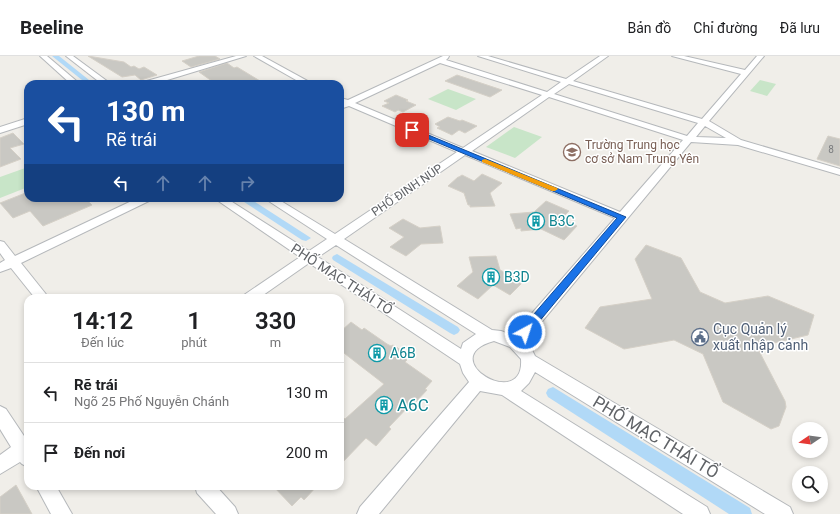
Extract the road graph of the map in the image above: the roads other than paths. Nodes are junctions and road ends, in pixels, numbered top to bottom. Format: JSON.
{"nodes":[{"id":1,"x":43,"y":56,"type":"edge"},
{"id":2,"x":69,"y":56,"type":"edge"},
{"id":3,"x":257,"y":56,"type":"edge"},
{"id":4,"x":448,"y":56,"type":"edge"},
{"id":5,"x":481,"y":56,"type":"edge"},
{"id":6,"x":605,"y":56,"type":"edge"},
{"id":7,"x":675,"y":56,"type":"edge"},
{"id":8,"x":761,"y":56,"type":"edge"},
{"id":9,"x":238,"y":57,"type":"edge"},
{"id":10,"x":439,"y":60,"type":"junction"},
{"id":11,"x":746,"y":73,"type":"junction"},
{"id":12,"x":71,"y":80,"type":"edge"},
{"id":13,"x":102,"y":80,"type":"edge"},
{"id":14,"x":160,"y":80,"type":"edge"},
{"id":15,"x":302,"y":80,"type":"edge"},
{"id":16,"x":568,"y":81,"type":"junction"},
{"id":17,"x":548,"y":94,"type":"junction"},
{"id":18,"x":344,"y":103,"type":"edge"},
{"id":19,"x":344,"y":105,"type":"edge"},
{"id":20,"x":24,"y":122,"type":"edge"},
{"id":21,"x":704,"y":122,"type":"junction"},
{"id":22,"x":0,"y":130,"type":"edge"},
{"id":23,"x":689,"y":139,"type":"junction"},
{"id":24,"x":739,"y":142,"type":"junction"},
{"id":25,"x":464,"y":152,"type":"junction"},
{"id":26,"x":840,"y":172,"type":"edge"},
{"id":27,"x":139,"y":202,"type":"edge"},
{"id":28,"x":225,"y":202,"type":"edge"},
{"id":29,"x":275,"y":202,"type":"edge"},
{"id":30,"x":622,"y":217,"type":"junction"},
{"id":31,"x":334,"y":240,"type":"junction"},
{"id":32,"x":0,"y":245,"type":"edge"},
{"id":33,"x":310,"y":257,"type":"junction"},
{"id":34,"x":14,"y":261,"type":"junction"},
{"id":35,"x":0,"y":268,"type":"edge"},
{"id":36,"x":39,"y":294,"type":"edge"},
{"id":37,"x":255,"y":294,"type":"edge"},
{"id":38,"x":490,"y":336,"type":"junction"},
{"id":39,"x":516,"y":342,"type":"junction"},
{"id":40,"x":465,"y":360,"type":"junction"},
{"id":41,"x":529,"y":360,"type":"junction"},
{"id":42,"x":478,"y":382,"type":"junction"},
{"id":43,"x":505,"y":388,"type":"junction"},
{"id":44,"x":0,"y":414,"type":"edge"},
{"id":45,"x":24,"y":448,"type":"edge"},
{"id":46,"x":24,"y":452,"type":"edge"},
{"id":47,"x":0,"y":465,"type":"edge"},
{"id":48,"x":47,"y":490,"type":"edge"},
{"id":49,"x":207,"y":490,"type":"edge"},
{"id":50,"x":225,"y":513,"type":"edge"},
{"id":51,"x":62,"y":514,"type":"edge"},
{"id":52,"x":367,"y":514,"type":"edge"},
{"id":53,"x":700,"y":514,"type":"edge"},
{"id":54,"x":783,"y":514,"type":"edge"}],
"edges":[{"from":1,"to":12,"type":"street"},
{"from":2,"to":13,"type":"street"},
{"from":3,"to":15,"type":"street"},
{"from":4,"to":10,"type":"street"},
{"from":5,"to":16,"type":"street"},
{"from":6,"to":16,"type":"street","name":"PHỐ ĐINH NÚP"},
{"from":7,"to":11,"type":"street"},
{"from":8,"to":11,"type":"street"},
{"from":9,"to":14,"type":"street"},
{"from":10,"to":17,"type":"street"},
{"from":10,"to":18,"type":"street"},
{"from":11,"to":21,"type":"street"},
{"from":16,"to":17,"type":"street","name":"PHỐ ĐINH NÚP"},
{"from":16,"to":21,"type":"street"},
{"from":17,"to":23,"type":"street"},
{"from":17,"to":25,"type":"street","name":"PHỐ ĐINH NÚP"},
{"from":19,"to":25,"type":"street"},
{"from":20,"to":22,"type":"street"},
{"from":21,"to":23,"type":"street"},
{"from":21,"to":24,"type":"street"},
{"from":23,"to":24,"type":"street"},
{"from":23,"to":30,"type":"street"},
{"from":24,"to":26,"type":"street"},
{"from":25,"to":30,"type":"street"},
{"from":25,"to":31,"type":"street","name":"PHỐ ĐINH NÚP"},
{"from":27,"to":34,"type":"street"},
{"from":28,"to":33,"type":"street","name":"PHỐ MẠC THÁI TỔ"},
{"from":29,"to":31,"type":"street","name":"PHỐ MẠC THÁI TỔ"},
{"from":30,"to":39,"type":"street"},
{"from":31,"to":33,"type":"street","name":"PHỐ ĐINH NÚP"},
{"from":31,"to":38,"type":"street","name":"PHỐ MẠC THÁI TỔ"},
{"from":32,"to":34,"type":"street"},
{"from":33,"to":37,"type":"street","name":"PHỐ ĐINH NÚP"},
{"from":33,"to":40,"type":"street","name":"PHỐ MẠC THÁI TỔ"},
{"from":34,"to":35,"type":"street"},
{"from":34,"to":36,"type":"street"},
{"from":38,"to":39,"type":"street"},
{"from":38,"to":40,"type":"street"},
{"from":39,"to":41,"type":"street"},
{"from":40,"to":42,"type":"street"},
{"from":41,"to":43,"type":"street"},
{"from":41,"to":54,"type":"street","name":"PHỐ MẠC THÁI TỔ"},
{"from":42,"to":43,"type":"street"},
{"from":42,"to":52,"type":"street"},
{"from":43,"to":53,"type":"street"},
{"from":44,"to":45,"type":"street"},
{"from":46,"to":47,"type":"street"},
{"from":48,"to":51,"type":"street"},
{"from":49,"to":50,"type":"street"}]}
